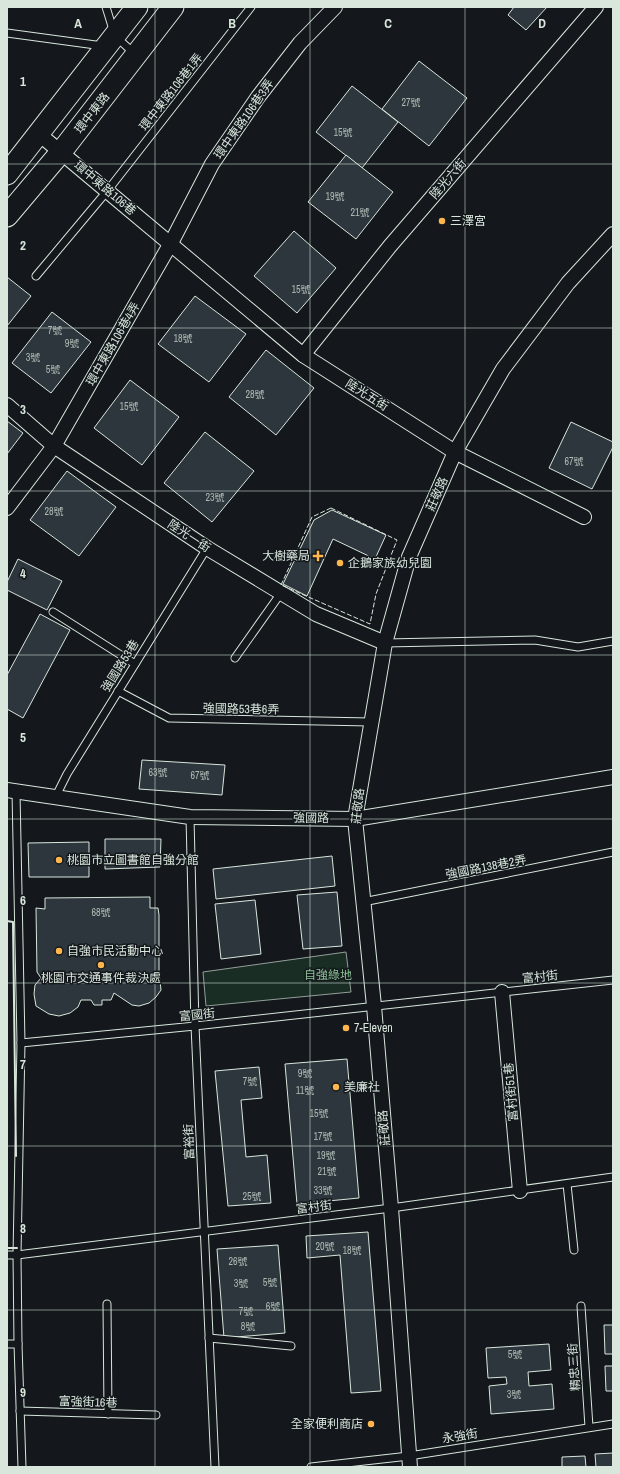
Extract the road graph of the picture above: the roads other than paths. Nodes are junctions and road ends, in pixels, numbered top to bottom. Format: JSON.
{"nodes":[{"id":1,"x":106,"y":7,"type":"edge"},
{"id":2,"x":137,"y":7,"type":"edge"},
{"id":3,"x":173,"y":7,"type":"edge"},
{"id":4,"x":251,"y":7,"type":"edge"},
{"id":5,"x":335,"y":7,"type":"edge"},
{"id":6,"x":596,"y":7,"type":"edge"},
{"id":7,"x":7,"y":33,"type":"edge"},
{"id":8,"x":111,"y":41,"type":"junction"},
{"id":9,"x":137,"y":55,"type":"junction"},
{"id":10,"x":39,"y":134,"type":"junction"},
{"id":11,"x":61,"y":152,"type":"junction"},
{"id":12,"x":12,"y":164,"type":"edge"},
{"id":13,"x":108,"y":190,"type":"junction"},
{"id":14,"x":7,"y":216,"type":"edge"},
{"id":15,"x":613,"y":234,"type":"edge"},
{"id":16,"x":171,"y":243,"type":"junction"},
{"id":17,"x":36,"y":276,"type":"dead end"},
{"id":18,"x":303,"y":355,"type":"junction"},
{"id":19,"x":7,"y":405,"type":"edge"},
{"id":20,"x":54,"y":446,"type":"junction"},
{"id":21,"x":456,"y":452,"type":"junction"},
{"id":22,"x":7,"y":508,"type":"edge"},
{"id":23,"x":584,"y":517,"type":"dead end"},
{"id":24,"x":207,"y":548,"type":"junction"},
{"id":25,"x":281,"y":593,"type":"junction"},
{"id":26,"x":53,"y":612,"type":"dead end"},
{"id":27,"x":613,"y":641,"type":"edge"},
{"id":28,"x":385,"y":643,"type":"junction"},
{"id":29,"x":235,"y":658,"type":"dead end"},
{"id":30,"x":135,"y":664,"type":"junction"},
{"id":31,"x":118,"y":691,"type":"junction"},
{"id":32,"x":371,"y":722,"type":"junction"},
{"id":33,"x":613,"y":777,"type":"edge"},
{"id":34,"x":11,"y":791,"type":"edge"},
{"id":35,"x":55,"y":798,"type":"junction"},
{"id":36,"x":190,"y":817,"type":"junction"},
{"id":37,"x":354,"y":819,"type":"junction"},
{"id":38,"x":613,"y":852,"type":"edge"},
{"id":39,"x":363,"y":902,"type":"junction"},
{"id":40,"x":613,"y":980,"type":"edge"},
{"id":41,"x":502,"y":992,"type":"junction"},
{"id":42,"x":374,"y":1006,"type":"junction"},
{"id":43,"x":195,"y":1026,"type":"junction"},
{"id":44,"x":21,"y":1043,"type":"junction"},
{"id":45,"x":613,"y":1177,"type":"edge"},
{"id":46,"x":567,"y":1184,"type":"junction"},
{"id":47,"x":520,"y":1191,"type":"junction"},
{"id":48,"x":391,"y":1208,"type":"junction"},
{"id":49,"x":204,"y":1232,"type":"junction"},
{"id":50,"x":574,"y":1250,"type":"dead end"},
{"id":51,"x":7,"y":1255,"type":"edge"},
{"id":52,"x":17,"y":1255,"type":"junction"},
{"id":53,"x":107,"y":1304,"type":"dead end"},
{"id":54,"x":581,"y":1306,"type":"dead end"},
{"id":55,"x":209,"y":1338,"type":"junction"},
{"id":56,"x":7,"y":1344,"type":"edge"},
{"id":57,"x":18,"y":1344,"type":"junction"},
{"id":58,"x":291,"y":1346,"type":"dead end"},
{"id":59,"x":20,"y":1411,"type":"junction"},
{"id":60,"x":108,"y":1414,"type":"junction"},
{"id":61,"x":156,"y":1416,"type":"dead end"},
{"id":62,"x":613,"y":1424,"type":"edge"},
{"id":63,"x":589,"y":1427,"type":"junction"},
{"id":64,"x":410,"y":1461,"type":"edge"},
{"id":65,"x":22,"y":1467,"type":"edge"},
{"id":66,"x":215,"y":1467,"type":"edge"},
{"id":67,"x":311,"y":1467,"type":"edge"}],
"edges":[{"from":1,"to":8,"type":"lane"},
{"from":2,"to":8,"type":"street"},
{"from":3,"to":9,"type":"street","name":"環中東路"},
{"from":4,"to":13,"type":"lane","name":"環中東路106巷1弄"},
{"from":5,"to":16,"type":"street","name":"環中東路106巷3弄"},
{"from":6,"to":18,"type":"street","name":"陸光六街"},
{"from":7,"to":8,"type":"lane"},
{"from":8,"to":9,"type":"lane"},
{"from":8,"to":10,"type":"street"},
{"from":9,"to":11,"type":"street","name":"環中東路"},
{"from":10,"to":11,"type":"street","name":"環中東路106巷"},
{"from":10,"to":12,"type":"street"},
{"from":11,"to":13,"type":"street","name":"環中東路106巷"},
{"from":11,"to":14,"type":"street","name":"環中東路"},
{"from":13,"to":16,"type":"street","name":"環中東路106巷"},
{"from":13,"to":17,"type":"lane","name":"環中東路106巷1弄"},
{"from":15,"to":21,"type":"street","name":"莊敬路"},
{"from":16,"to":18,"type":"street","name":"陸光五街"},
{"from":16,"to":20,"type":"street","name":"環中東路106巷4弄"},
{"from":18,"to":21,"type":"street","name":"陸光五街"},
{"from":19,"to":20,"type":"street","name":"陸光一街"},
{"from":20,"to":22,"type":"street","name":"環中東路106巷4弄"},
{"from":20,"to":24,"type":"street","name":"陸光一街"},
{"from":21,"to":23,"type":"street","name":"陸光五街"},
{"from":21,"to":28,"type":"street","name":"莊敬路"},
{"from":24,"to":25,"type":"street","name":"陸光一街"},
{"from":24,"to":30,"type":"lane","name":"強國路53巷"},
{"from":25,"to":28,"type":"street","name":"陸光一街"},
{"from":25,"to":29,"type":"lane"},
{"from":26,"to":30,"type":"lane"},
{"from":27,"to":28,"type":"lane"},
{"from":28,"to":32,"type":"street","name":"莊敬路"},
{"from":30,"to":31,"type":"lane","name":"強國路53巷"},
{"from":31,"to":32,"type":"lane","name":"強國路53巷6弄"},
{"from":31,"to":35,"type":"lane","name":"強國路53巷"},
{"from":32,"to":37,"type":"street","name":"莊敬路"},
{"from":33,"to":37,"type":"street","name":"強國路"},
{"from":34,"to":35,"type":"street","name":"強國路"},
{"from":34,"to":44,"type":"lane"},
{"from":35,"to":36,"type":"street","name":"強國路"},
{"from":36,"to":37,"type":"street","name":"強國路"},
{"from":36,"to":43,"type":"lane","name":"富裕街"},
{"from":37,"to":39,"type":"street","name":"莊敬路"},
{"from":38,"to":39,"type":"lane","name":"強國路138巷2弄"},
{"from":39,"to":42,"type":"street","name":"莊敬路"},
{"from":40,"to":41,"type":"lane","name":"富村街"},
{"from":41,"to":42,"type":"lane","name":"富村街"},
{"from":41,"to":47,"type":"street","name":"富村街51巷"},
{"from":42,"to":43,"type":"lane","name":"富國街"},
{"from":42,"to":48,"type":"street","name":"莊敬路"},
{"from":43,"to":44,"type":"lane","name":"富國街"},
{"from":43,"to":49,"type":"lane","name":"富裕街"},
{"from":44,"to":52,"type":"lane"},
{"from":45,"to":46,"type":"lane","name":"富村街"},
{"from":46,"to":47,"type":"lane","name":"富村街"},
{"from":46,"to":50,"type":"lane"},
{"from":47,"to":48,"type":"lane","name":"富村街"},
{"from":48,"to":49,"type":"lane","name":"富村街"},
{"from":48,"to":64,"type":"street","name":"莊敬路"},
{"from":49,"to":52,"type":"lane","name":"富村街"},
{"from":49,"to":55,"type":"lane","name":"富裕街"},
{"from":51,"to":52,"type":"lane","name":"富村街"},
{"from":52,"to":57,"type":"lane"},
{"from":53,"to":60,"type":"lane"},
{"from":54,"to":63,"type":"lane","name":"精忠三街"},
{"from":55,"to":58,"type":"lane"},
{"from":55,"to":66,"type":"lane","name":"富裕街"},
{"from":56,"to":57,"type":"lane"},
{"from":57,"to":59,"type":"lane"},
{"from":59,"to":60,"type":"lane","name":"富強街16巷"},
{"from":59,"to":65,"type":"lane"},
{"from":60,"to":61,"type":"lane","name":"富強街16巷"},
{"from":62,"to":63,"type":"lane","name":"永強街"},
{"from":63,"to":64,"type":"lane","name":"永強街"},
{"from":64,"to":67,"type":"lane","name":"永強街"}]}
